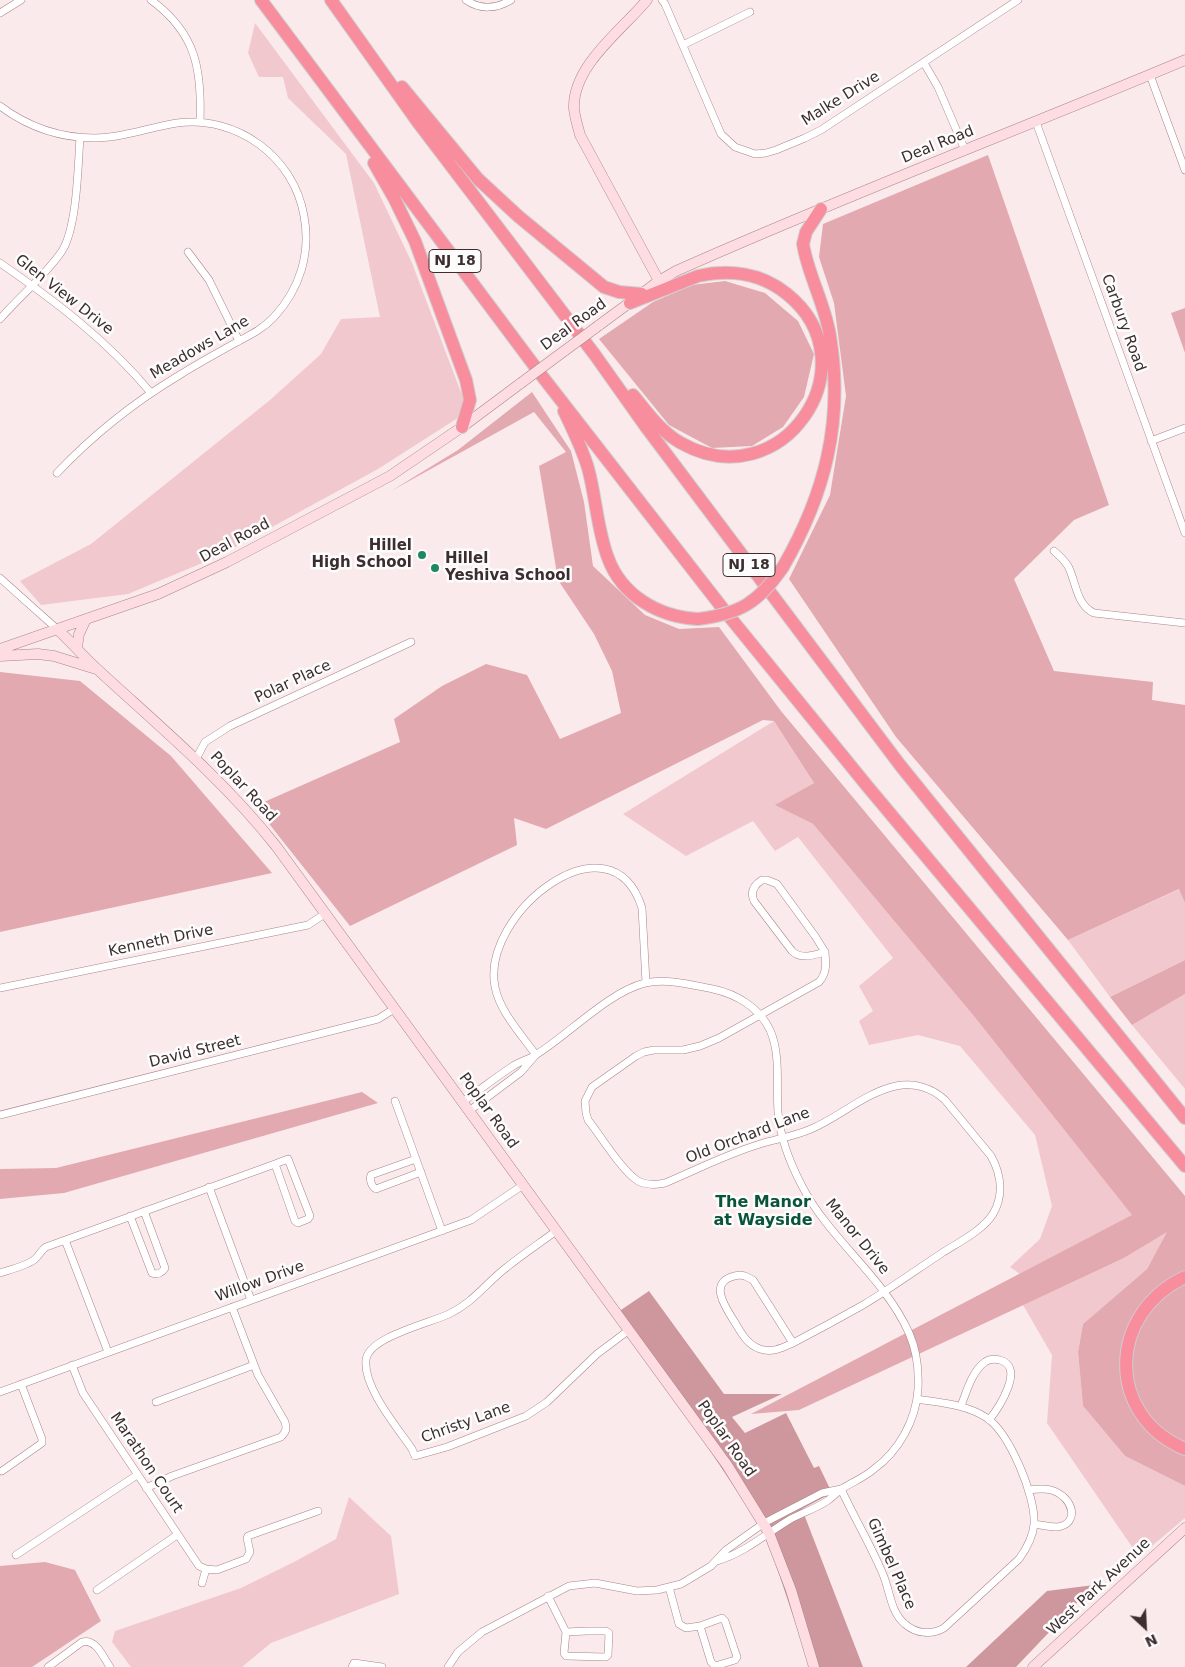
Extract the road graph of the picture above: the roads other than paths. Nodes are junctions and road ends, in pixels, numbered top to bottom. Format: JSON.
{"nodes":[{"id":1,"x":21,"y":0,"type":"edge"},
{"id":2,"x":151,"y":0,"type":"edge"},
{"id":3,"x":261,"y":0,"type":"edge"},
{"id":4,"x":331,"y":0,"type":"edge"},
{"id":5,"x":466,"y":0,"type":"edge"},
{"id":6,"x":511,"y":0,"type":"edge"},
{"id":7,"x":647,"y":0,"type":"edge"},
{"id":8,"x":662,"y":0,"type":"edge"},
{"id":9,"x":1018,"y":0,"type":"edge"},
{"id":10,"x":750,"y":12,"type":"dead end"},
{"id":11,"x":0,"y":13,"type":"edge"},
{"id":12,"x":341,"y":14,"type":"junction"},
{"id":13,"x":683,"y":45,"type":"junction"},
{"id":14,"x":1185,"y":60,"type":"edge"},
{"id":15,"x":924,"y":63,"type":"junction"},
{"id":16,"x":1150,"y":75,"type":"junction"},
{"id":17,"x":0,"y":106,"type":"edge"},
{"id":18,"x":200,"y":122,"type":"junction"},
{"id":19,"x":1036,"y":122,"type":"junction"},
{"id":20,"x":358,"y":132,"type":"junction"},
{"id":21,"x":80,"y":138,"type":"junction"},
{"id":22,"x":965,"y":150,"type":"junction"},
{"id":23,"x":1185,"y":170,"type":"edge"},
{"id":24,"x":820,"y":209,"type":"junction"},
{"id":25,"x":188,"y":252,"type":"dead end"},
{"id":26,"x":0,"y":263,"type":"edge"},
{"id":27,"x":659,"y":281,"type":"junction"},
{"id":28,"x":32,"y":285,"type":"junction"},
{"id":29,"x":642,"y":294,"type":"junction"},
{"id":30,"x":630,"y":303,"type":"junction"},
{"id":31,"x":0,"y":319,"type":"edge"},
{"id":32,"x":239,"y":341,"type":"junction"},
{"id":33,"x":595,"y":355,"type":"junction"},
{"id":34,"x":552,"y":389,"type":"junction"},
{"id":35,"x":151,"y":393,"type":"junction"},
{"id":36,"x":462,"y":427,"type":"junction"},
{"id":37,"x":1185,"y":428,"type":"edge"},
{"id":38,"x":1151,"y":441,"type":"junction"},
{"id":39,"x":57,"y":473,"type":"dead end"},
{"id":40,"x":1185,"y":533,"type":"edge"},
{"id":41,"x":1054,"y":551,"type":"dead end"},
{"id":42,"x":0,"y":578,"type":"edge"},
{"id":43,"x":86,"y":619,"type":"junction"},
{"id":44,"x":1185,"y":623,"type":"edge"},
{"id":45,"x":57,"y":629,"type":"junction"},
{"id":46,"x":410,"y":642,"type":"dead end"},
{"id":47,"x":77,"y":647,"type":"junction"},
{"id":48,"x":0,"y":648,"type":"edge"},
{"id":49,"x":0,"y":656,"type":"edge"},
{"id":50,"x":97,"y":669,"type":"junction"},
{"id":51,"x":196,"y":759,"type":"junction"},
{"id":52,"x":326,"y":914,"type":"junction"},
{"id":53,"x":824,"y":952,"type":"junction"},
{"id":54,"x":646,"y":983,"type":"junction"},
{"id":55,"x":0,"y":988,"type":"edge"},
{"id":56,"x":394,"y":1009,"type":"junction"},
{"id":57,"x":759,"y":1016,"type":"junction"},
{"id":58,"x":536,"y":1055,"type":"junction"},
{"id":59,"x":395,"y":1101,"type":"dead end"},
{"id":60,"x":462,"y":1102,"type":"junction"},
{"id":61,"x":469,"y":1111,"type":"junction"},
{"id":62,"x":0,"y":1115,"type":"edge"},
{"id":63,"x":1185,"y":1118,"type":"edge"},
{"id":64,"x":783,"y":1138,"type":"junction"},
{"id":65,"x":416,"y":1159,"type":"junction"},
{"id":66,"x":275,"y":1164,"type":"junction"},
{"id":67,"x":1185,"y":1166,"type":"edge"},
{"id":68,"x":421,"y":1172,"type":"junction"},
{"id":69,"x":523,"y":1185,"type":"junction"},
{"id":70,"x":209,"y":1187,"type":"junction"},
{"id":71,"x":144,"y":1211,"type":"junction"},
{"id":72,"x":130,"y":1216,"type":"junction"},
{"id":73,"x":442,"y":1231,"type":"junction"},
{"id":74,"x":556,"y":1231,"type":"junction"},
{"id":75,"x":65,"y":1240,"type":"junction"},
{"id":76,"x":0,"y":1273,"type":"edge"},
{"id":77,"x":1185,"y":1277,"type":"edge"},
{"id":78,"x":883,"y":1292,"type":"junction"},
{"id":79,"x":251,"y":1300,"type":"junction"},
{"id":80,"x":232,"y":1307,"type":"junction"},
{"id":81,"x":629,"y":1330,"type":"junction"},
{"id":82,"x":793,"y":1343,"type":"junction"},
{"id":83,"x":108,"y":1352,"type":"junction"},
{"id":84,"x":72,"y":1365,"type":"junction"},
{"id":85,"x":254,"y":1365,"type":"junction"},
{"id":86,"x":21,"y":1384,"type":"junction"},
{"id":87,"x":0,"y":1392,"type":"edge"},
{"id":88,"x":917,"y":1399,"type":"junction"},
{"id":89,"x":156,"y":1402,"type":"dead end"},
{"id":90,"x":961,"y":1406,"type":"junction"},
{"id":91,"x":989,"y":1420,"type":"junction"},
{"id":92,"x":1185,"y":1449,"type":"edge"},
{"id":93,"x":2,"y":1471,"type":"dead end"},
{"id":94,"x":137,"y":1475,"type":"junction"},
{"id":95,"x":146,"y":1488,"type":"junction"},
{"id":96,"x":841,"y":1489,"type":"junction"},
{"id":97,"x":1028,"y":1490,"type":"junction"},
{"id":98,"x":318,"y":1511,"type":"dead end"},
{"id":99,"x":764,"y":1523,"type":"junction"},
{"id":100,"x":1034,"y":1524,"type":"junction"},
{"id":101,"x":1185,"y":1528,"type":"edge"},
{"id":102,"x":769,"y":1533,"type":"junction"},
{"id":103,"x":177,"y":1535,"type":"junction"},
{"id":104,"x":16,"y":1555,"type":"dead end"},
{"id":105,"x":717,"y":1560,"type":"junction"},
{"id":106,"x":206,"y":1569,"type":"junction"},
{"id":107,"x":202,"y":1583,"type":"dead end"},
{"id":108,"x":670,"y":1587,"type":"junction"},
{"id":109,"x":97,"y":1590,"type":"dead end"},
{"id":110,"x":548,"y":1596,"type":"junction"},
{"id":111,"x":700,"y":1626,"type":"junction"},
{"id":112,"x":566,"y":1632,"type":"junction"},
{"id":113,"x":1036,"y":1666,"type":"edge"},
{"id":114,"x":48,"y":1667,"type":"edge"},
{"id":115,"x":110,"y":1667,"type":"edge"},
{"id":116,"x":352,"y":1667,"type":"edge"},
{"id":117,"x":382,"y":1667,"type":"edge"},
{"id":118,"x":448,"y":1667,"type":"edge"},
{"id":119,"x":814,"y":1667,"type":"edge"}],
"edges":[{"from":1,"to":11,"type":"street"},
{"from":2,"to":18,"type":"street"},
{"from":3,"to":20,"type":"highway","number":"NJ 18"},
{"from":4,"to":12,"type":"highway","number":"NJ 18"},
{"from":5,"to":6,"type":"street"},
{"from":7,"to":27,"type":"street"},
{"from":8,"to":13,"type":"street","name":"Malke Drive"},
{"from":9,"to":15,"type":"street","name":"Malke Drive"},
{"from":10,"to":13,"type":"street"},
{"from":12,"to":29,"type":"highway"},
{"from":12,"to":33,"type":"highway","number":"NJ 18"},
{"from":13,"to":15,"type":"street","name":"Malke Drive"},
{"from":14,"to":16,"type":"street","name":"Deal Road"},
{"from":15,"to":22,"type":"street"},
{"from":16,"to":19,"type":"street","name":"Deal Road"},
{"from":16,"to":23,"type":"street"},
{"from":17,"to":21,"type":"street","name":"Meadows Lane"},
{"from":18,"to":21,"type":"street","name":"Meadows Lane"},
{"from":18,"to":32,"type":"street","name":"Meadows Lane"},
{"from":19,"to":22,"type":"street","name":"Deal Road"},
{"from":19,"to":38,"type":"street","name":"Carbury Road"},
{"from":20,"to":34,"type":"highway","number":"NJ 18"},
{"from":20,"to":36,"type":"highway"},
{"from":21,"to":28,"type":"street"},
{"from":22,"to":24,"type":"street","name":"Deal Road"},
{"from":24,"to":27,"type":"street","name":"Deal Road"},
{"from":24,"to":34,"type":"highway","bridge":true},
{"from":25,"to":32,"type":"street"},
{"from":26,"to":28,"type":"street","name":"Glen View Drive"},
{"from":27,"to":29,"type":"street","name":"Deal Road"},
{"from":28,"to":31,"type":"street"},
{"from":28,"to":35,"type":"street","name":"Glen View Drive"},
{"from":29,"to":30,"type":"street","name":"Deal Road"},
{"from":30,"to":33,"type":"highway"},
{"from":30,"to":36,"type":"street","name":"Deal Road","bridge":true},
{"from":32,"to":35,"type":"street","name":"Meadows Lane"},
{"from":33,"to":63,"type":"highway","number":"NJ 18"},
{"from":34,"to":67,"type":"highway","number":"NJ 18"},
{"from":35,"to":39,"type":"street","name":"Meadows Lane"},
{"from":36,"to":43,"type":"street","name":"Deal Road"},
{"from":37,"to":38,"type":"street"},
{"from":38,"to":40,"type":"street","name":"Carbury Road"},
{"from":41,"to":44,"type":"street"},
{"from":42,"to":45,"type":"street"},
{"from":43,"to":45,"type":"street","name":"Deal Road"},
{"from":43,"to":47,"type":"street"},
{"from":45,"to":47,"type":"street","name":"Poplar Road"},
{"from":45,"to":48,"type":"street","name":"Deal Road"},
{"from":46,"to":51,"type":"street","name":"Polar Place"},
{"from":47,"to":50,"type":"street","name":"Poplar Road"},
{"from":49,"to":50,"type":"street"},
{"from":50,"to":51,"type":"street","name":"Poplar Road"},
{"from":51,"to":52,"type":"street","name":"Poplar Road"},
{"from":52,"to":55,"type":"street","name":"Kenneth Drive"},
{"from":52,"to":56,"type":"street","name":"Poplar Road"},
{"from":53,"to":53,"type":"street"},
{"from":53,"to":57,"type":"street","name":"Old Orchard Lane"},
{"from":54,"to":57,"type":"street","name":"Manor Drive"},
{"from":54,"to":58,"type":"street","name":"Manor Drive"},
{"from":54,"to":58,"type":"street"},
{"from":56,"to":60,"type":"street","name":"Poplar Road"},
{"from":56,"to":62,"type":"street","name":"David Street"},
{"from":57,"to":64,"type":"street","name":"Manor Drive"},
{"from":57,"to":64,"type":"street","name":"Old Orchard Lane"},
{"from":58,"to":60,"type":"street","name":"Manor Drive"},
{"from":58,"to":61,"type":"street","name":"Manor Drive"},
{"from":59,"to":65,"type":"street"},
{"from":60,"to":61,"type":"street","name":"Poplar Road"},
{"from":61,"to":69,"type":"street","name":"Poplar Road"},
{"from":64,"to":78,"type":"street","name":"Manor Drive"},
{"from":64,"to":78,"type":"street","name":"Old Orchard Lane"},
{"from":65,"to":68,"type":"street"},
{"from":65,"to":68,"type":"street"},
{"from":66,"to":66,"type":"street"},
{"from":66,"to":70,"type":"street"},
{"from":68,"to":73,"type":"street"},
{"from":69,"to":73,"type":"street","name":"Willow Drive"},
{"from":69,"to":74,"type":"street","name":"Poplar Road"},
{"from":70,"to":71,"type":"street"},
{"from":70,"to":79,"type":"street"},
{"from":71,"to":72,"type":"street"},
{"from":71,"to":72,"type":"street"},
{"from":72,"to":75,"type":"street"},
{"from":73,"to":79,"type":"street","name":"Willow Drive"},
{"from":74,"to":81,"type":"street","name":"Poplar Road"},
{"from":74,"to":81,"type":"street","name":"Christy Lane"},
{"from":75,"to":76,"type":"street"},
{"from":75,"to":83,"type":"street"},
{"from":77,"to":92,"type":"highway"},
{"from":78,"to":82,"type":"street","name":"Old Orchard Lane"},
{"from":78,"to":88,"type":"street","name":"Manor Drive"},
{"from":79,"to":80,"type":"street","name":"Willow Drive"},
{"from":80,"to":83,"type":"street","name":"Willow Drive"},
{"from":80,"to":85,"type":"street"},
{"from":81,"to":99,"type":"street","name":"Poplar Road"},
{"from":82,"to":82,"type":"street","name":"Old Orchard Lane"},
{"from":83,"to":84,"type":"street","name":"Willow Drive"},
{"from":84,"to":86,"type":"street","name":"Willow Drive"},
{"from":84,"to":94,"type":"street","name":"Marathon Court"},
{"from":85,"to":89,"type":"street"},
{"from":85,"to":95,"type":"street"},
{"from":86,"to":87,"type":"street","name":"Willow Drive"},
{"from":86,"to":93,"type":"street"},
{"from":88,"to":90,"type":"street","name":"Gimbel Place"},
{"from":88,"to":96,"type":"street","name":"Manor Drive"},
{"from":90,"to":91,"type":"street","name":"Gimbel Place"},
{"from":90,"to":91,"type":"street"},
{"from":91,"to":97,"type":"street","name":"Gimbel Place"},
{"from":94,"to":95,"type":"street","name":"Marathon Court"},
{"from":94,"to":104,"type":"street"},
{"from":95,"to":103,"type":"street","name":"Marathon Court"},
{"from":96,"to":99,"type":"street","name":"Manor Drive"},
{"from":96,"to":100,"type":"street","name":"Gimbel Place"},
{"from":96,"to":102,"type":"street","name":"Manor Drive"},
{"from":97,"to":100,"type":"street","name":"Gimbel Place"},
{"from":97,"to":100,"type":"street"},
{"from":98,"to":106,"type":"street"},
{"from":99,"to":102,"type":"street","name":"Poplar Road"},
{"from":99,"to":105,"type":"street","name":"Manor Drive"},
{"from":101,"to":113,"type":"street","name":"West Park Avenue"},
{"from":102,"to":105,"type":"street","name":"Manor Drive"},
{"from":102,"to":119,"type":"street","name":"Poplar Road"},
{"from":103,"to":106,"type":"street","name":"Marathon Court"},
{"from":103,"to":109,"type":"street"},
{"from":105,"to":108,"type":"street"},
{"from":106,"to":107,"type":"street"},
{"from":108,"to":110,"type":"street"},
{"from":108,"to":111,"type":"street"},
{"from":110,"to":112,"type":"street"},
{"from":110,"to":118,"type":"street"},
{"from":111,"to":111,"type":"street"},
{"from":112,"to":112,"type":"street"},
{"from":114,"to":115,"type":"street"},
{"from":116,"to":117,"type":"street"}]}
